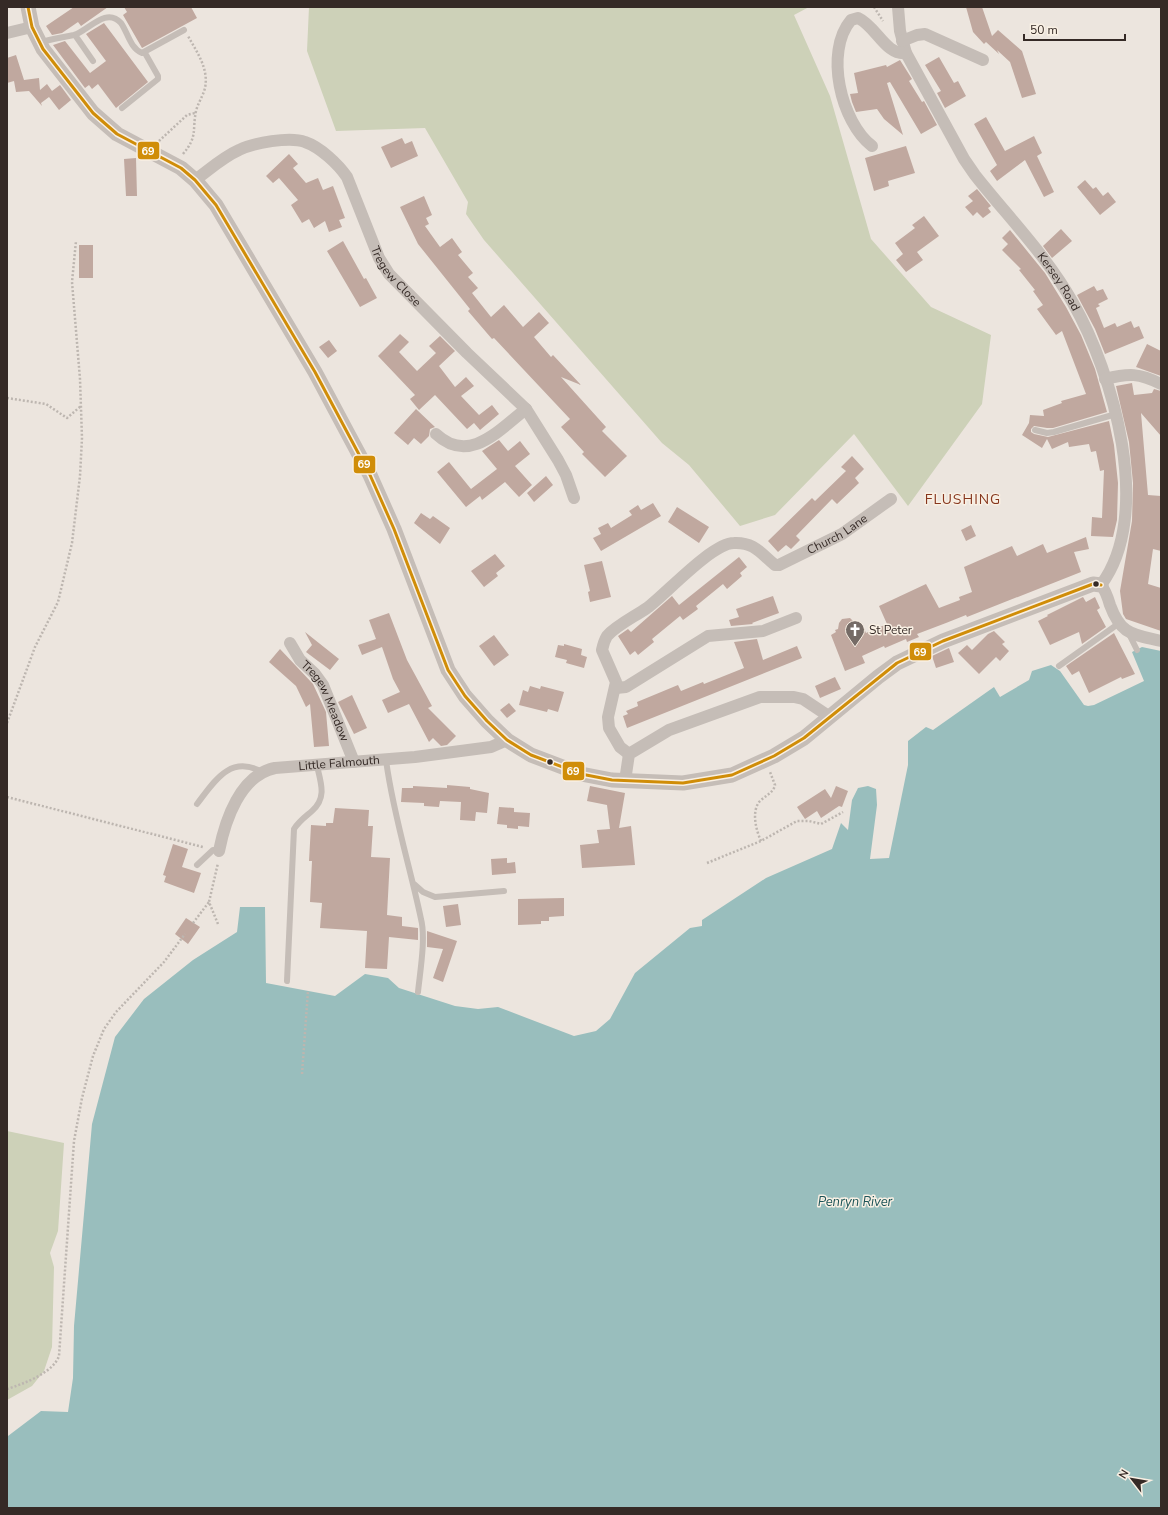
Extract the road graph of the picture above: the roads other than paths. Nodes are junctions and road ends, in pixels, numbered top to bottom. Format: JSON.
{"nodes":[{"id":1,"x":28,"y":7,"type":"edge"},
{"id":2,"x":898,"y":7,"type":"edge"},
{"id":3,"x":32,"y":27,"type":"junction"},
{"id":4,"x":184,"y":30,"type":"road end"},
{"id":5,"x":7,"y":33,"type":"edge"},
{"id":6,"x":75,"y":35,"type":"junction"},
{"id":7,"x":39,"y":42,"type":"junction"},
{"id":8,"x":904,"y":47,"type":"junction"},
{"id":9,"x":145,"y":53,"type":"junction"},
{"id":10,"x":983,"y":60,"type":"dead end"},
{"id":11,"x":93,"y":61,"type":"dead end"},
{"id":12,"x":122,"y":108,"type":"dead end"},
{"id":13,"x":872,"y":146,"type":"dead end"},
{"id":14,"x":195,"y":180,"type":"junction"},
{"id":15,"x":1105,"y":379,"type":"junction"},
{"id":16,"x":1161,"y":384,"type":"edge"},
{"id":17,"x":526,"y":409,"type":"junction"},
{"id":18,"x":1116,"y":414,"type":"junction"},
{"id":19,"x":1035,"y":430,"type":"dead end"},
{"id":20,"x":436,"y":434,"type":"dead end"},
{"id":21,"x":574,"y":498,"type":"dead end"},
{"id":22,"x":891,"y":499,"type":"dead end"},
{"id":23,"x":1101,"y":585,"type":"junction"},
{"id":24,"x":796,"y":618,"type":"dead end"},
{"id":25,"x":1123,"y":627,"type":"junction"},
{"id":26,"x":1161,"y":641,"type":"edge"},
{"id":27,"x":290,"y":643,"type":"dead end"},
{"id":28,"x":1137,"y":650,"type":"dead end"},
{"id":29,"x":1059,"y":666,"type":"dead end"},
{"id":30,"x":616,"y":688,"type":"junction"},
{"id":31,"x":830,"y":717,"type":"junction"},
{"id":32,"x":507,"y":740,"type":"junction"},
{"id":33,"x":628,"y":754,"type":"junction"},
{"id":34,"x":386,"y":760,"type":"junction"},
{"id":35,"x":354,"y":762,"type":"junction"},
{"id":36,"x":317,"y":766,"type":"junction"},
{"id":37,"x":262,"y":772,"type":"junction"},
{"id":38,"x":625,"y":781,"type":"junction"},
{"id":39,"x":197,"y":804,"type":"dead end"},
{"id":40,"x":216,"y":850,"type":"joint"},
{"id":41,"x":198,"y":865,"type":"dead end"},
{"id":42,"x":413,"y":882,"type":"junction"},
{"id":43,"x":504,"y":891,"type":"dead end"},
{"id":44,"x":287,"y":981,"type":"dead end"},
{"id":45,"x":418,"y":992,"type":"dead end"}],
"edges":[{"from":1,"to":3,"type":"street"},
{"from":2,"to":8,"type":"street","name":"Kersey Road"},
{"from":3,"to":5,"type":"street"},
{"from":3,"to":7,"type":"street"},
{"from":4,"to":9,"type":"lane"},
{"from":6,"to":7,"type":"lane"},
{"from":6,"to":9,"type":"lane"},
{"from":6,"to":11,"type":"lane"},
{"from":7,"to":14,"type":"street"},
{"from":8,"to":10,"type":"street"},
{"from":8,"to":13,"type":"street"},
{"from":8,"to":15,"type":"street","name":"Kersey Road"},
{"from":9,"to":12,"type":"lane"},
{"from":14,"to":17,"type":"street","name":"Tregew Close"},
{"from":14,"to":32,"type":"street"},
{"from":15,"to":16,"type":"street"},
{"from":15,"to":18,"type":"street","name":"Kersey Road"},
{"from":17,"to":20,"type":"street"},
{"from":17,"to":21,"type":"street","name":"Tregew Close"},
{"from":18,"to":19,"type":"lane"},
{"from":18,"to":23,"type":"street","name":"Kersey Road"},
{"from":22,"to":30,"type":"street","name":"Church Lane"},
{"from":23,"to":25,"type":"street"},
{"from":23,"to":31,"type":"street"},
{"from":24,"to":30,"type":"street"},
{"from":25,"to":26,"type":"street"},
{"from":25,"to":28,"type":"lane"},
{"from":25,"to":29,"type":"lane"},
{"from":27,"to":35,"type":"street","name":"Tregew Meadow"},
{"from":30,"to":33,"type":"street"},
{"from":31,"to":33,"type":"street"},
{"from":31,"to":38,"type":"street"},
{"from":32,"to":34,"type":"street","name":"Little Falmouth"},
{"from":32,"to":38,"type":"street"},
{"from":33,"to":38,"type":"street"},
{"from":34,"to":35,"type":"street","name":"Little Falmouth"},
{"from":34,"to":42,"type":"lane"},
{"from":35,"to":36,"type":"street","name":"Little Falmouth"},
{"from":36,"to":37,"type":"street","name":"Little Falmouth"},
{"from":36,"to":44,"type":"lane"},
{"from":37,"to":39,"type":"lane"},
{"from":37,"to":40,"type":"street"},
{"from":40,"to":41,"type":"lane"},
{"from":42,"to":43,"type":"lane"},
{"from":42,"to":45,"type":"lane"}]}
